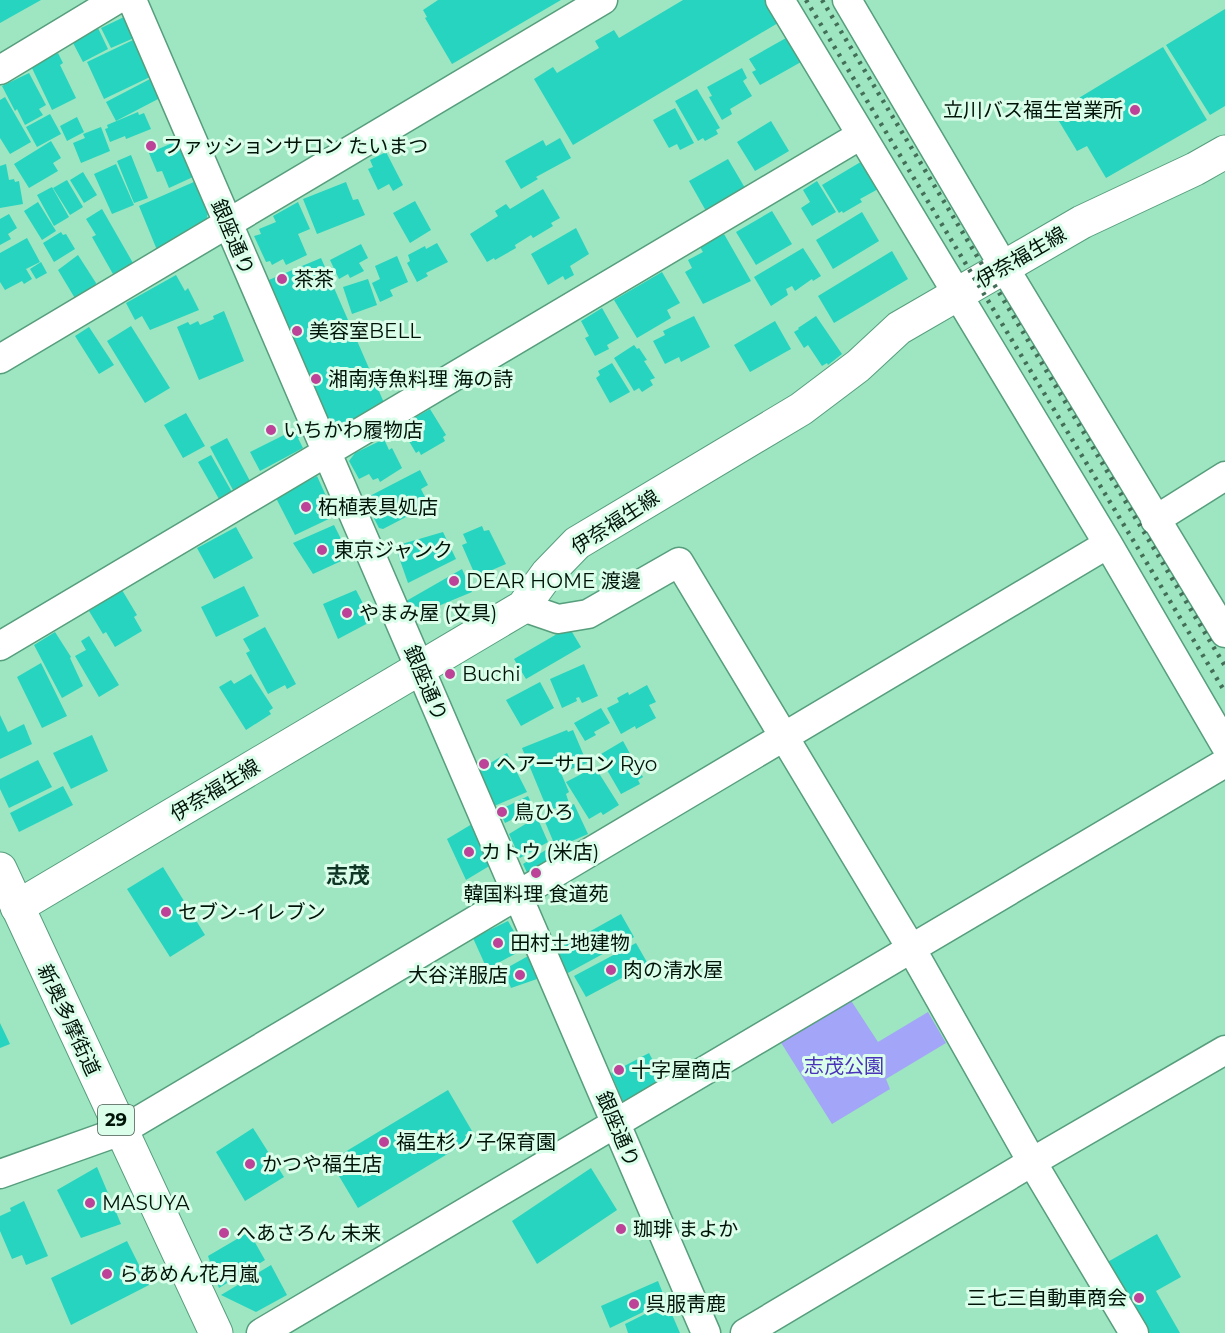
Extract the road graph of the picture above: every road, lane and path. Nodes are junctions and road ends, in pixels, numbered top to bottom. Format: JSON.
{"nodes":[{"id":1,"x":116,"y":0,"type":"edge"},
{"id":2,"x":132,"y":0,"type":"edge"},
{"id":3,"x":603,"y":0,"type":"edge"},
{"id":4,"x":780,"y":0,"type":"edge"},
{"id":5,"x":847,"y":0,"type":"edge"},
{"id":6,"x":0,"y":70,"type":"edge"},
{"id":7,"x":861,"y":135,"type":"junction"},
{"id":8,"x":1225,"y":152,"type":"edge"},
{"id":9,"x":228,"y":224,"type":"junction"},
{"id":10,"x":1004,"y":267,"type":"junction"},
{"id":11,"x":956,"y":295,"type":"junction"},
{"id":12,"x":0,"y":359,"type":"edge"},
{"id":13,"x":326,"y":454,"type":"junction"},
{"id":14,"x":1225,"y":476,"type":"edge"},
{"id":15,"x":1155,"y":520,"type":"junction"},
{"id":16,"x":1108,"y":544,"type":"junction"},
{"id":17,"x":523,"y":608,"type":"junction"},
{"id":18,"x":1225,"y":633,"type":"edge"},
{"id":19,"x":0,"y":646,"type":"edge"},
{"id":20,"x":419,"y":667,"type":"junction"},
{"id":21,"x":786,"y":737,"type":"junction"},
{"id":22,"x":1225,"y":745,"type":"edge"},
{"id":23,"x":1225,"y":763,"type":"edge"},
{"id":24,"x":0,"y":869,"type":"edge"},
{"id":25,"x":518,"y":896,"type":"junction"},
{"id":26,"x":9,"y":912,"type":"edge"},
{"id":27,"x":911,"y":948,"type":"junction"},
{"id":28,"x":1225,"y":1050,"type":"edge"},
{"id":29,"x":615,"y":1123,"type":"junction"},
{"id":30,"x":121,"y":1131,"type":"junction"},
{"id":31,"x":1032,"y":1162,"type":"junction"},
{"id":32,"x":0,"y":1174,"type":"edge"},
{"id":33,"x":216,"y":1333,"type":"edge"},
{"id":34,"x":261,"y":1333,"type":"edge"},
{"id":35,"x":706,"y":1333,"type":"edge"},
{"id":36,"x":745,"y":1333,"type":"edge"},
{"id":37,"x":1134,"y":1333,"type":"edge"}],
"edges":[{"from":1,"to":6,"type":"street"},
{"from":2,"to":9,"type":"street","name":"銀座通り"},
{"from":3,"to":9,"type":"street"},
{"from":4,"to":7,"type":"street"},
{"from":5,"to":10,"type":"street"},
{"from":7,"to":11,"type":"street"},
{"from":7,"to":13,"type":"street"},
{"from":8,"to":10,"type":"main road","name":"伊奈福生線"},
{"from":9,"to":12,"type":"street"},
{"from":9,"to":13,"type":"street","name":"銀座通り"},
{"from":10,"to":11,"type":"main road","name":"伊奈福生線"},
{"from":10,"to":15,"type":"street"},
{"from":11,"to":16,"type":"street"},
{"from":11,"to":17,"type":"main road","name":"伊奈福生線"},
{"from":13,"to":19,"type":"street"},
{"from":13,"to":20,"type":"street","name":"銀座通り"},
{"from":14,"to":15,"type":"street"},
{"from":15,"to":18,"type":"street"},
{"from":16,"to":21,"type":"street"},
{"from":16,"to":22,"type":"street"},
{"from":17,"to":20,"type":"main road","name":"伊奈福生線"},
{"from":17,"to":21,"type":"street"},
{"from":20,"to":25,"type":"street","name":"銀座通り"},
{"from":20,"to":26,"type":"main road","name":"伊奈福生線"},
{"from":21,"to":25,"type":"street"},
{"from":21,"to":27,"type":"street"},
{"from":23,"to":27,"type":"street"},
{"from":24,"to":26,"type":"main road","name":"新奥多摩街道","number":"29"},
{"from":25,"to":29,"type":"street","name":"銀座通り"},
{"from":25,"to":30,"type":"street"},
{"from":26,"to":30,"type":"main road","name":"新奥多摩街道","number":"29"},
{"from":27,"to":29,"type":"street"},
{"from":27,"to":31,"type":"street"},
{"from":28,"to":31,"type":"street"},
{"from":29,"to":34,"type":"street"},
{"from":29,"to":35,"type":"street","name":"銀座通り"},
{"from":30,"to":32,"type":"street"},
{"from":30,"to":33,"type":"main road","name":"新奥多摩街道","number":"29"},
{"from":31,"to":36,"type":"street"},
{"from":31,"to":37,"type":"street"}]}
